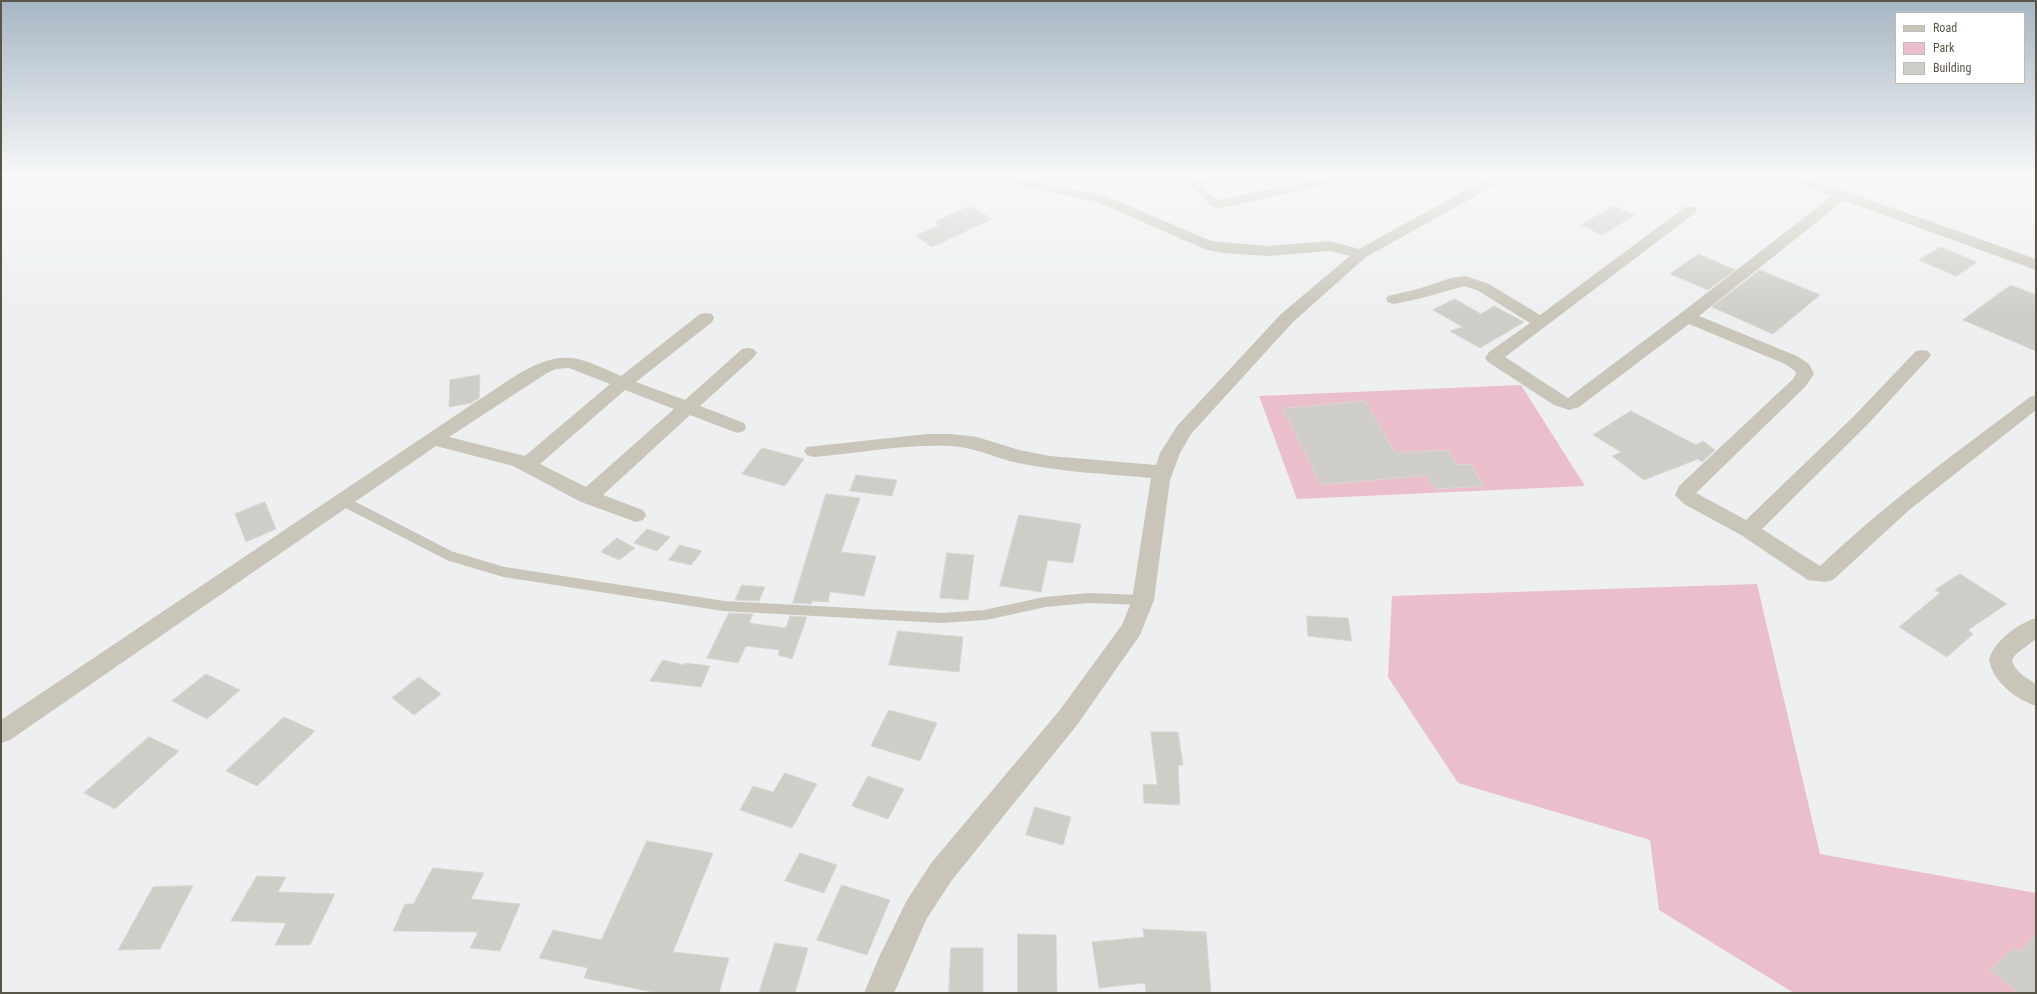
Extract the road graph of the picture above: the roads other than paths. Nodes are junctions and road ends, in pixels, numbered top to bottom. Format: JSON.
{"nodes":[{"id":1,"x":1152,"y":221,"type":"edge"},
{"id":2,"x":1420,"y":221,"type":"edge"},
{"id":3,"x":1675,"y":221,"type":"edge"},
{"id":4,"x":1809,"y":221,"type":"edge"},
{"id":5,"x":1915,"y":221,"type":"edge"},
{"id":6,"x":1955,"y":221,"type":"edge"},
{"id":7,"x":2036,"y":250,"type":"edge"},
{"id":8,"x":1361,"y":254,"type":"junction"},
{"id":9,"x":2036,"y":265,"type":"edge"},
{"id":10,"x":1394,"y":299,"type":"dead end"},
{"id":11,"x":706,"y":318,"type":"dead end"},
{"id":12,"x":1687,"y":318,"type":"junction"},
{"id":13,"x":1541,"y":323,"type":"junction"},
{"id":14,"x":748,"y":352,"type":"dead end"},
{"id":15,"x":1922,"y":356,"type":"dead end"},
{"id":16,"x":623,"y":383,"type":"junction"},
{"id":17,"x":2036,"y":401,"type":"edge"},
{"id":18,"x":687,"y":408,"type":"junction"},
{"id":19,"x":737,"y":427,"type":"dead end"},
{"id":20,"x":434,"y":439,"type":"junction"},
{"id":21,"x":814,"y":451,"type":"dead end"},
{"id":22,"x":526,"y":465,"type":"junction"},
{"id":23,"x":1162,"y":472,"type":"junction"},
{"id":24,"x":588,"y":497,"type":"junction"},
{"id":25,"x":343,"y":501,"type":"junction"},
{"id":26,"x":636,"y":515,"type":"dead end"},
{"id":27,"x":1748,"y":530,"type":"junction"},
{"id":28,"x":1143,"y":600,"type":"junction"},
{"id":29,"x":2036,"y":627,"type":"edge"},
{"id":30,"x":2036,"y":696,"type":"edge"},
{"id":31,"x":1,"y":733,"type":"edge"},
{"id":32,"x":879,"y":993,"type":"edge"}],
"edges":[{"from":1,"to":8,"type":"street"},
{"from":2,"to":8,"type":"street"},
{"from":3,"to":13,"type":"street"},
{"from":4,"to":12,"type":"street"},
{"from":5,"to":9,"type":"street"},
{"from":6,"to":7,"type":"street"},
{"from":8,"to":23,"type":"street"},
{"from":10,"to":13,"type":"street"},
{"from":11,"to":16,"type":"street"},
{"from":12,"to":13,"type":"street"},
{"from":12,"to":27,"type":"street"},
{"from":14,"to":18,"type":"street"},
{"from":15,"to":27,"type":"street"},
{"from":16,"to":18,"type":"street"},
{"from":16,"to":20,"type":"street"},
{"from":16,"to":22,"type":"street"},
{"from":17,"to":27,"type":"street"},
{"from":18,"to":19,"type":"street"},
{"from":18,"to":24,"type":"street"},
{"from":20,"to":22,"type":"street"},
{"from":20,"to":25,"type":"street"},
{"from":21,"to":23,"type":"street"},
{"from":22,"to":24,"type":"street"},
{"from":23,"to":28,"type":"street"},
{"from":24,"to":26,"type":"street"},
{"from":25,"to":28,"type":"lane"},
{"from":25,"to":31,"type":"street"},
{"from":28,"to":32,"type":"street"},
{"from":29,"to":30,"type":"street"}]}
